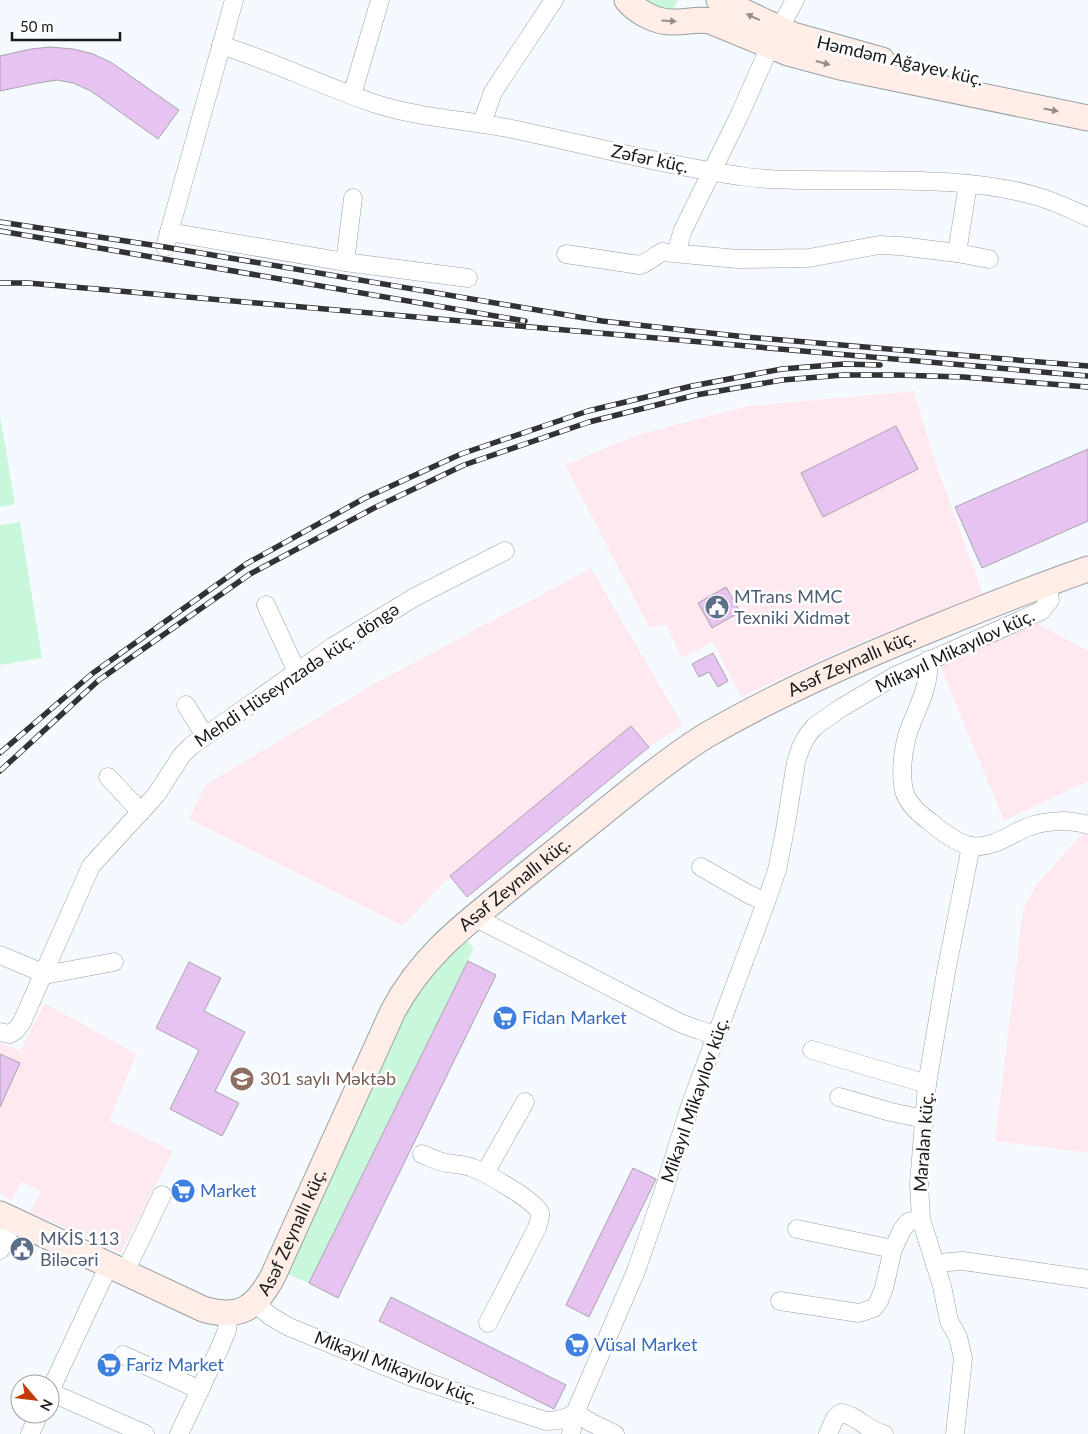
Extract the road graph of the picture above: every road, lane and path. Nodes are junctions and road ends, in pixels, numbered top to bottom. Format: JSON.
{"nodes":[{"id":1,"x":234,"y":0,"type":"edge"},
{"id":2,"x":380,"y":0,"type":"edge"},
{"id":3,"x":554,"y":0,"type":"edge"},
{"id":4,"x":627,"y":0,"type":"edge"},
{"id":5,"x":719,"y":0,"type":"edge"},
{"id":6,"x":795,"y":0,"type":"edge"},
{"id":7,"x":775,"y":38,"type":"junction"},
{"id":8,"x":221,"y":45,"type":"junction"},
{"id":9,"x":352,"y":95,"type":"junction"},
{"id":10,"x":1088,"y":100,"type":"edge"},
{"id":11,"x":1088,"y":118,"type":"edge"},
{"id":12,"x":482,"y":123,"type":"junction"},
{"id":13,"x":713,"y":172,"type":"junction"},
{"id":14,"x":968,"y":184,"type":"junction"},
{"id":15,"x":353,"y":198,"type":"dead end"},
{"id":16,"x":1088,"y":218,"type":"edge"},
{"id":17,"x":678,"y":253,"type":"junction"},
{"id":18,"x":957,"y":253,"type":"junction"},
{"id":19,"x":566,"y":254,"type":"dead end"},
{"id":20,"x":989,"y":259,"type":"dead end"},
{"id":21,"x":345,"y":262,"type":"junction"},
{"id":22,"x":468,"y":278,"type":"dead end"},
{"id":23,"x":505,"y":551,"type":"dead end"},
{"id":24,"x":1088,"y":569,"type":"edge"},
{"id":25,"x":1047,"y":583,"type":"junction"},
{"id":26,"x":266,"y":605,"type":"dead end"},
{"id":27,"x":928,"y":660,"type":"junction"},
{"id":28,"x":297,"y":672,"type":"junction"},
{"id":29,"x":186,"y":705,"type":"dead end"},
{"id":30,"x":205,"y":736,"type":"junction"},
{"id":31,"x":108,"y":777,"type":"dead end"},
{"id":32,"x":141,"y":812,"type":"junction"},
{"id":33,"x":1088,"y":824,"type":"edge"},
{"id":34,"x":971,"y":846,"type":"junction"},
{"id":35,"x":701,"y":867,"type":"dead end"},
{"id":36,"x":766,"y":902,"type":"junction"},
{"id":37,"x":476,"y":916,"type":"junction"},
{"id":38,"x":0,"y":955,"type":"edge"},
{"id":39,"x":114,"y":962,"type":"dead end"},
{"id":40,"x":44,"y":973,"type":"junction"},
{"id":41,"x":0,"y":1032,"type":"edge"},
{"id":42,"x":716,"y":1035,"type":"junction"},
{"id":43,"x":812,"y":1050,"type":"dead end"},
{"id":44,"x":927,"y":1084,"type":"junction"},
{"id":45,"x":839,"y":1097,"type":"dead end"},
{"id":46,"x":526,"y":1102,"type":"dead end"},
{"id":47,"x":924,"y":1120,"type":"junction"},
{"id":48,"x":422,"y":1154,"type":"dead end"},
{"id":49,"x":485,"y":1173,"type":"junction"},
{"id":50,"x":162,"y":1195,"type":"dead end"},
{"id":51,"x":7,"y":1217,"type":"edge"},
{"id":52,"x":921,"y":1219,"type":"junction"},
{"id":53,"x":797,"y":1229,"type":"dead end"},
{"id":54,"x":892,"y":1249,"type":"junction"},
{"id":55,"x":0,"y":1250,"type":"edge"},
{"id":56,"x":935,"y":1265,"type":"junction"},
{"id":57,"x":117,"y":1269,"type":"junction"},
{"id":58,"x":1088,"y":1279,"type":"edge"},
{"id":59,"x":780,"y":1301,"type":"dead end"},
{"id":60,"x":255,"y":1304,"type":"junction"},
{"id":61,"x":229,"y":1314,"type":"junction"},
{"id":62,"x":488,"y":1323,"type":"dead end"},
{"id":63,"x":123,"y":1355,"type":"dead end"},
{"id":64,"x":60,"y":1374,"type":"edge"},
{"id":65,"x":200,"y":1390,"type":"junction"},
{"id":66,"x":60,"y":1396,"type":"edge"},
{"id":67,"x":572,"y":1421,"type":"edge"},
{"id":68,"x":877,"y":1433,"type":"edge"},
{"id":69,"x":145,"y":1434,"type":"edge"},
{"id":70,"x":178,"y":1434,"type":"edge"},
{"id":71,"x":615,"y":1434,"type":"edge"},
{"id":72,"x":828,"y":1434,"type":"edge"},
{"id":73,"x":955,"y":1434,"type":"edge"}],
"edges":[{"from":1,"to":8,"type":"street"},
{"from":2,"to":9,"type":"street"},
{"from":3,"to":12,"type":"street"},
{"from":4,"to":7,"type":"main road","one_way":true},
{"from":7,"to":5,"type":"main road","name":"Həmdəm Ağayev küç.","one_way":true},
{"from":6,"to":7,"type":"street"},
{"from":7,"to":10,"type":"main road","name":"Həmdəm Ağayev küç."},
{"from":7,"to":11,"type":"main road","one_way":true},
{"from":7,"to":13,"type":"street"},
{"from":8,"to":9,"type":"street","name":"Zəfər küç."},
{"from":8,"to":21,"type":"street"},
{"from":9,"to":12,"type":"street","name":"Zəfər küç."},
{"from":12,"to":13,"type":"street","name":"Zəfər küç."},
{"from":13,"to":14,"type":"street","name":"Zəfər küç."},
{"from":13,"to":17,"type":"street"},
{"from":14,"to":16,"type":"street","name":"Zəfər küç."},
{"from":14,"to":18,"type":"street"},
{"from":15,"to":21,"type":"street"},
{"from":17,"to":18,"type":"street"},
{"from":17,"to":19,"type":"street"},
{"from":18,"to":20,"type":"street"},
{"from":21,"to":22,"type":"street"},
{"from":23,"to":28,"type":"street","name":"Mehdi Hüseynzadə küç. döngə"},
{"from":24,"to":25,"type":"main road","name":"Asəf Zeynallı küç."},
{"from":25,"to":27,"type":"street","name":"Mikayıl Mikayılov küç."},
{"from":25,"to":37,"type":"main road","name":"Asəf Zeynallı küç."},
{"from":26,"to":28,"type":"street"},
{"from":27,"to":34,"type":"street"},
{"from":27,"to":36,"type":"street","name":"Mikayıl Mikayılov küç."},
{"from":28,"to":30,"type":"street","name":"Mehdi Hüseynzadə küç. döngə"},
{"from":29,"to":30,"type":"street"},
{"from":30,"to":32,"type":"street","name":"Mehdi Hüseynzadə küç. döngə"},
{"from":31,"to":32,"type":"street"},
{"from":32,"to":40,"type":"street","name":"Mehdi Hüseynzadə küç. döngə"},
{"from":33,"to":34,"type":"street"},
{"from":34,"to":44,"type":"street","name":"Maralan küç."},
{"from":35,"to":36,"type":"street"},
{"from":36,"to":42,"type":"street","name":"Mikayıl Mikayılov küç."},
{"from":37,"to":42,"type":"street"},
{"from":37,"to":60,"type":"main road","name":"Asəf Zeynallı küç."},
{"from":38,"to":40,"type":"street"},
{"from":39,"to":40,"type":"street"},
{"from":40,"to":41,"type":"street","name":"Mehdi Hüseynzadə küç. döngə"},
{"from":42,"to":67,"type":"street","name":"Mikayıl Mikayılov küç."},
{"from":43,"to":44,"type":"street"},
{"from":44,"to":47,"type":"street","name":"Maralan küç."},
{"from":45,"to":47,"type":"street"},
{"from":46,"to":49,"type":"street"},
{"from":47,"to":52,"type":"street","name":"Maralan küç."},
{"from":48,"to":49,"type":"street"},
{"from":49,"to":62,"type":"street"},
{"from":50,"to":57,"type":"street"},
{"from":51,"to":55,"type":"street"},
{"from":51,"to":57,"type":"main road"},
{"from":52,"to":54,"type":"street"},
{"from":52,"to":56,"type":"street","name":"Maralan küç."},
{"from":53,"to":54,"type":"street"},
{"from":54,"to":59,"type":"street"},
{"from":56,"to":58,"type":"street"},
{"from":56,"to":73,"type":"street","name":"Maralan küç."},
{"from":57,"to":61,"type":"main road"},
{"from":57,"to":64,"type":"street"},
{"from":60,"to":61,"type":"main road","name":"Asəf Zeynallı küç."},
{"from":60,"to":67,"type":"street","name":"Mikayıl Mikayılov küç."},
{"from":61,"to":65,"type":"street"},
{"from":63,"to":65,"type":"street"},
{"from":65,"to":70,"type":"street"},
{"from":66,"to":69,"type":"street"},
{"from":67,"to":71,"type":"street"},
{"from":68,"to":72,"type":"street"}]}
